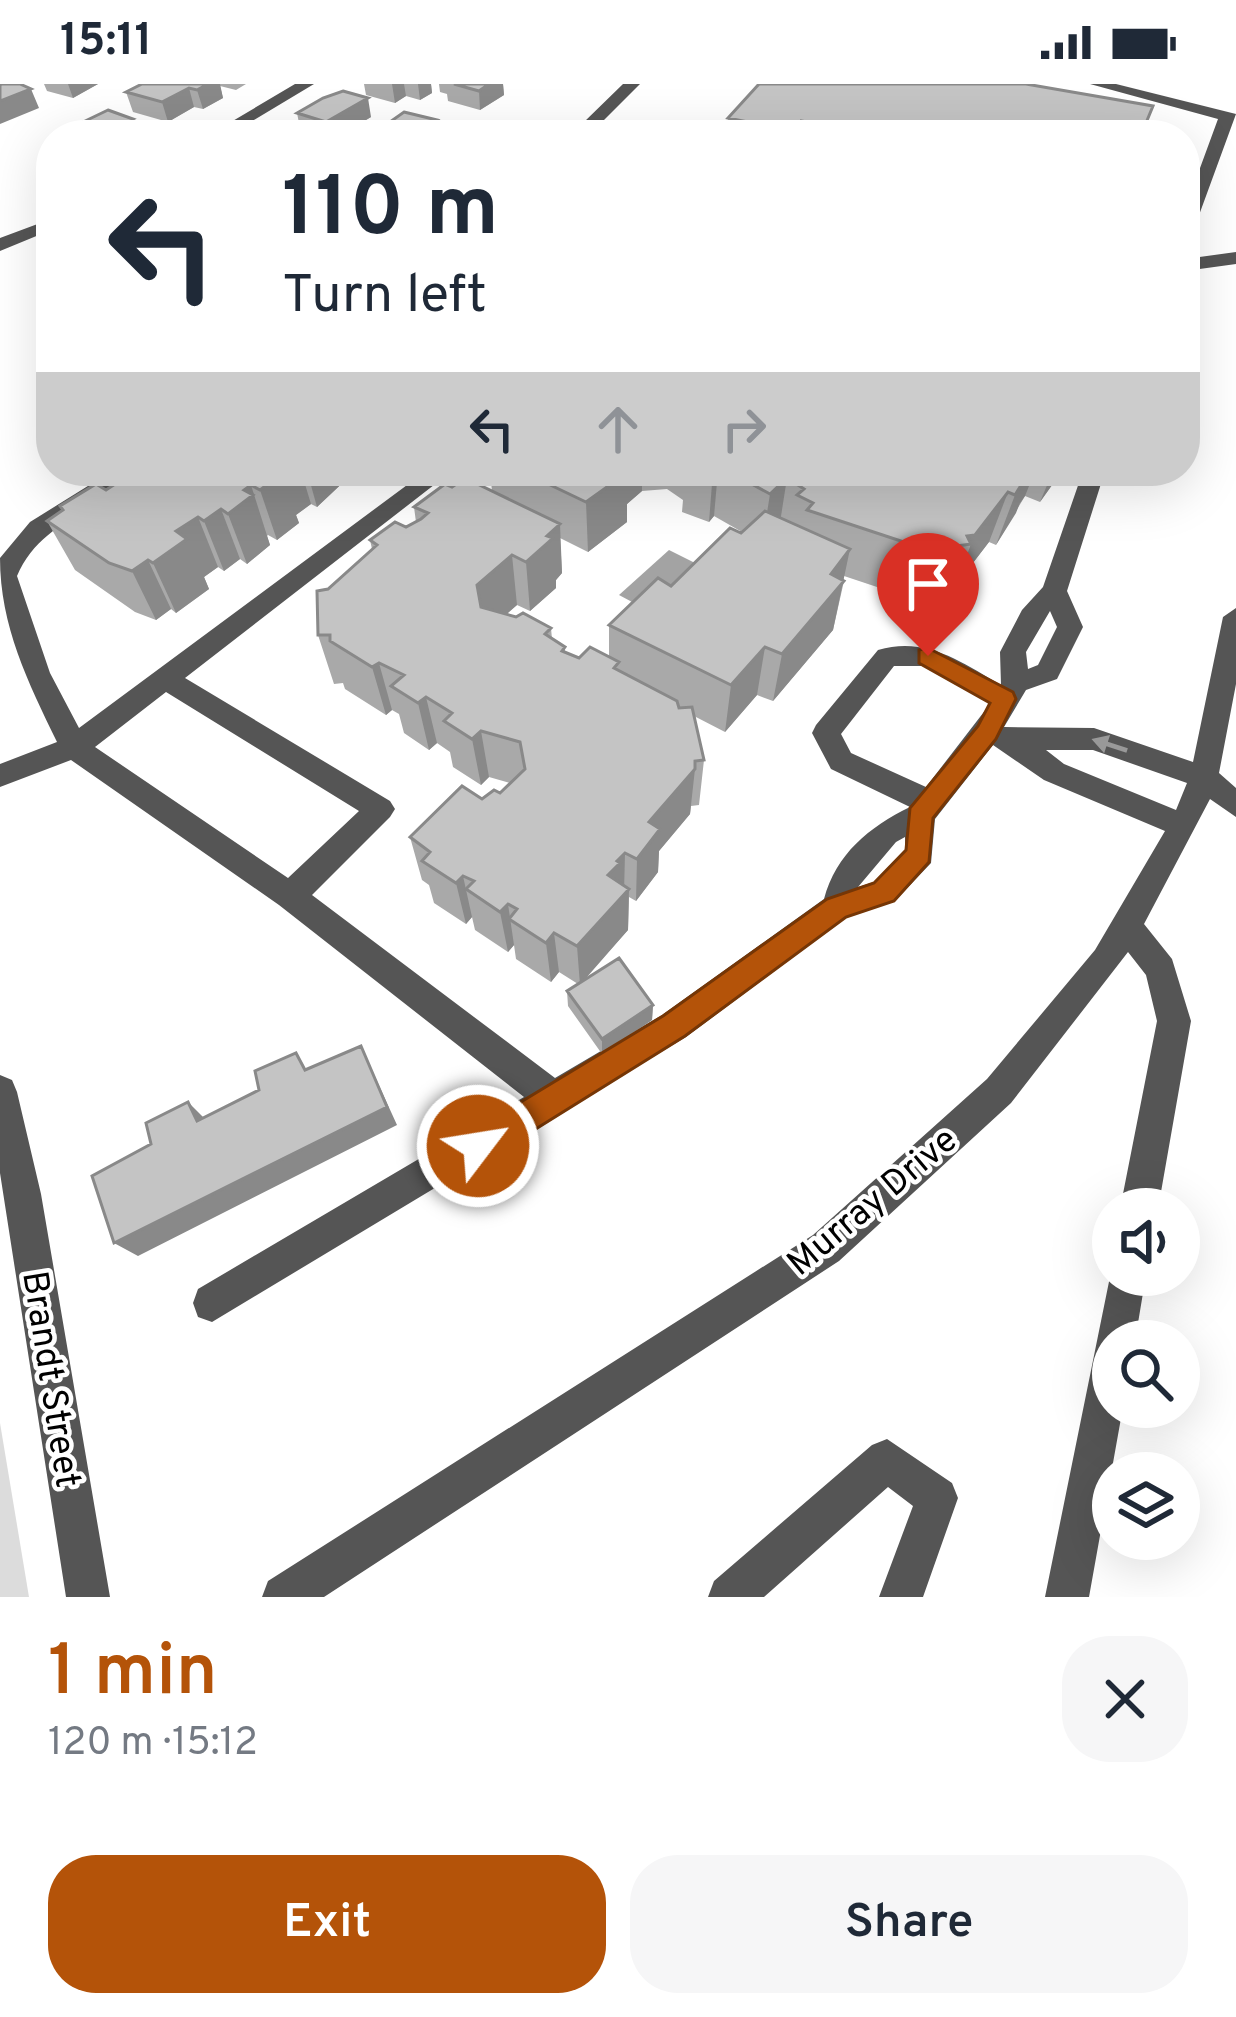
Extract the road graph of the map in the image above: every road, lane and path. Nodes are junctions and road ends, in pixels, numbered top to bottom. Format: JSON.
{"nodes":[{"id":1,"x":306,"y":84,"type":"edge"},
{"id":2,"x":632,"y":84,"type":"edge"},
{"id":3,"x":1098,"y":84,"type":"edge"},
{"id":4,"x":1233,"y":115,"type":"edge"},
{"id":5,"x":243,"y":120,"type":"edge"},
{"id":6,"x":595,"y":120,"type":"edge"},
{"id":7,"x":1200,"y":196,"type":"edge"},
{"id":8,"x":36,"y":230,"type":"edge"},
{"id":9,"x":0,"y":245,"type":"edge"},
{"id":10,"x":1236,"y":258,"type":"edge"},
{"id":11,"x":1200,"y":263,"type":"edge"},
{"id":12,"x":105,"y":486,"type":"edge"},
{"id":13,"x":421,"y":486,"type":"edge"},
{"id":14,"x":1089,"y":486,"type":"edge"},
{"id":15,"x":1054,"y":591,"type":"junction"},
{"id":16,"x":1236,"y":616,"type":"edge"},
{"id":17,"x":1021,"y":637,"type":"junction"},
{"id":18,"x":1059,"y":649,"type":"junction"},
{"id":19,"x":165,"y":679,"type":"junction"},
{"id":20,"x":1010,"y":691,"type":"junction"},
{"id":21,"x":999,"y":736,"type":"junction"},
{"id":22,"x":74,"y":747,"type":"junction"},
{"id":23,"x":0,"y":776,"type":"edge"},
{"id":24,"x":1204,"y":777,"type":"junction"},
{"id":25,"x":1236,"y":805,"type":"edge"},
{"id":26,"x":925,"y":809,"type":"junction"},
{"id":27,"x":1184,"y":826,"type":"junction"},
{"id":28,"x":869,"y":851,"type":"junction"},
{"id":29,"x":902,"y":872,"type":"junction"},
{"id":30,"x":290,"y":896,"type":"junction"},
{"id":31,"x":837,"y":908,"type":"junction"},
{"id":32,"x":1128,"y":928,"type":"junction"},
{"id":33,"x":0,"y":1092,"type":"edge"},
{"id":34,"x":556,"y":1100,"type":"junction"},
{"id":35,"x":1143,"y":1188,"type":"edge"},
{"id":36,"x":212,"y":1303,"type":"dead end"},
{"id":37,"x":1099,"y":1428,"type":"edge"},
{"id":38,"x":88,"y":1597,"type":"edge"},
{"id":39,"x":284,"y":1597,"type":"edge"},
{"id":40,"x":730,"y":1597,"type":"edge"},
{"id":41,"x":901,"y":1597,"type":"edge"},
{"id":42,"x":1067,"y":1597,"type":"edge"}],
"edges":[{"from":1,"to":5,"type":"street"},
{"from":2,"to":6,"type":"street"},
{"from":3,"to":4,"type":"street"},
{"from":4,"to":7,"type":"street"},
{"from":8,"to":9,"type":"street"},
{"from":10,"to":11,"type":"street"},
{"from":12,"to":22,"type":"street"},
{"from":13,"to":19,"type":"street"},
{"from":14,"to":15,"type":"street"},
{"from":15,"to":17,"type":"street"},
{"from":15,"to":18,"type":"street"},
{"from":16,"to":24,"type":"street","name":"Murray Drive"},
{"from":17,"to":18,"type":"street"},
{"from":17,"to":20,"type":"street"},
{"from":18,"to":20,"type":"street"},
{"from":19,"to":22,"type":"street"},
{"from":19,"to":30,"type":"street"},
{"from":20,"to":21,"type":"street"},
{"from":20,"to":26,"type":"street"},
{"from":24,"to":21,"type":"street","one_way":true},
{"from":21,"to":26,"type":"street"},
{"from":21,"to":27,"type":"street"},
{"from":22,"to":23,"type":"street"},
{"from":22,"to":30,"type":"street"},
{"from":24,"to":25,"type":"street"},
{"from":24,"to":27,"type":"street","name":"Murray Drive"},
{"from":26,"to":28,"type":"street"},
{"from":26,"to":29,"type":"street"},
{"from":27,"to":32,"type":"street","name":"Murray Drive"},
{"from":28,"to":29,"type":"street"},
{"from":28,"to":31,"type":"street"},
{"from":29,"to":31,"type":"street"},
{"from":30,"to":34,"type":"street"},
{"from":31,"to":34,"type":"street"},
{"from":32,"to":35,"type":"street"},
{"from":32,"to":39,"type":"street","name":"Murray Drive"},
{"from":33,"to":38,"type":"street","name":"Brandt Street"},
{"from":34,"to":36,"type":"street"},
{"from":37,"to":42,"type":"street"},
{"from":40,"to":41,"type":"street"}]}
